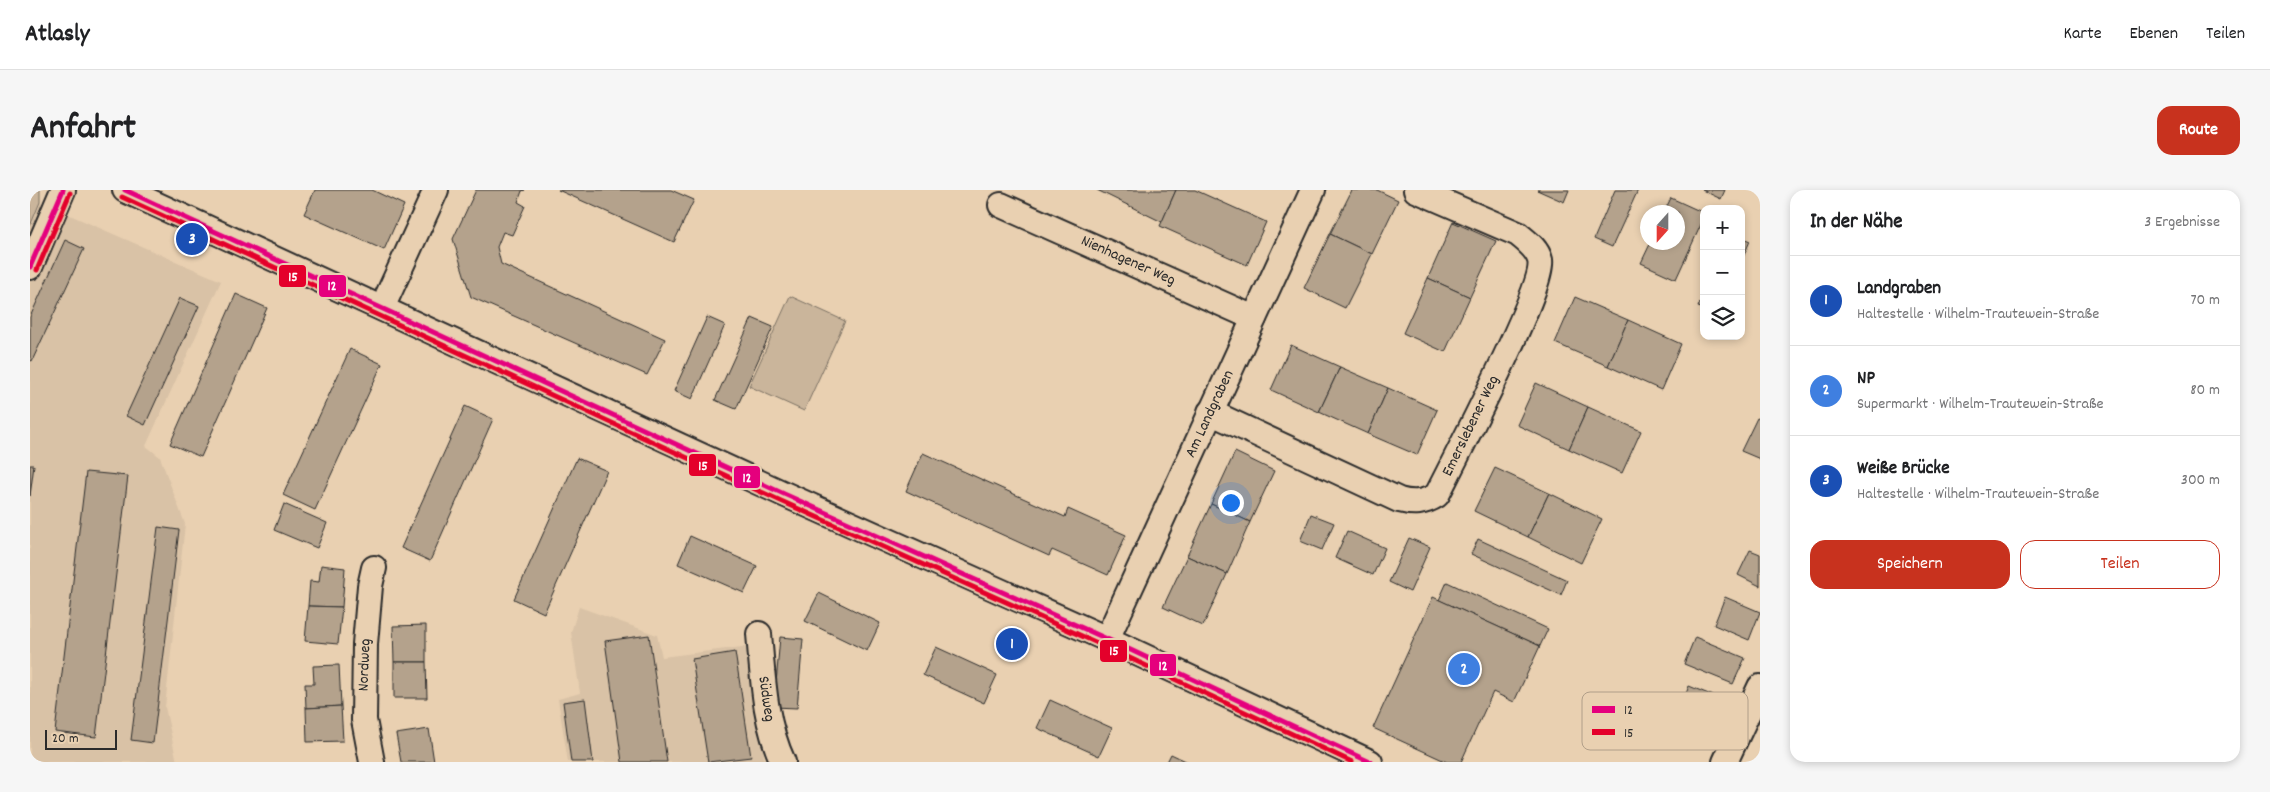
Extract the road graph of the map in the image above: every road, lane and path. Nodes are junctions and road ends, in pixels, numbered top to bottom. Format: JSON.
{"nodes":[{"id":1,"x":63,"y":190,"type":"edge"},
{"id":2,"x":125,"y":190,"type":"edge"},
{"id":3,"x":436,"y":190,"type":"edge"},
{"id":4,"x":1313,"y":190,"type":"edge"},
{"id":5,"x":1416,"y":190,"type":"edge"},
{"id":6,"x":1001,"y":205,"type":"dead end"},
{"id":7,"x":30,"y":267,"type":"edge"},
{"id":8,"x":382,"y":308,"type":"junction"},
{"id":9,"x":1254,"y":318,"type":"junction"},
{"id":10,"x":1210,"y":412,"type":"junction"},
{"id":11,"x":374,"y":568,"type":"dead end"},
{"id":12,"x":759,"y":634,"type":"dead end"},
{"id":13,"x":1106,"y":639,"type":"junction"},
{"id":14,"x":1760,"y":687,"type":"edge"},
{"id":15,"x":1748,"y":713,"type":"edge"},
{"id":16,"x":1731,"y":750,"type":"edge"},
{"id":17,"x":372,"y":762,"type":"edge"},
{"id":18,"x":783,"y":762,"type":"edge"},
{"id":19,"x":1370,"y":762,"type":"edge"},
{"id":20,"x":1725,"y":762,"type":"edge"}],
"edges":[{"from":1,"to":7,"type":"street"},
{"from":2,"to":8,"type":"street"},
{"from":3,"to":8,"type":"street"},
{"from":4,"to":9,"type":"street","name":"Am Landgraben"},
{"from":5,"to":10,"type":"street","name":"Emerslebener Weg"},
{"from":6,"to":9,"type":"street","name":"Nienhagener Weg"},
{"from":8,"to":13,"type":"street"},
{"from":9,"to":10,"type":"street","name":"Am Landgraben"},
{"from":10,"to":13,"type":"street","name":"Am Landgraben"},
{"from":11,"to":17,"type":"street","name":"Nordweg"},
{"from":12,"to":18,"type":"street","name":"Südweg"},
{"from":13,"to":19,"type":"street"},
{"from":14,"to":15,"type":"street"},
{"from":16,"to":20,"type":"street"}]}
